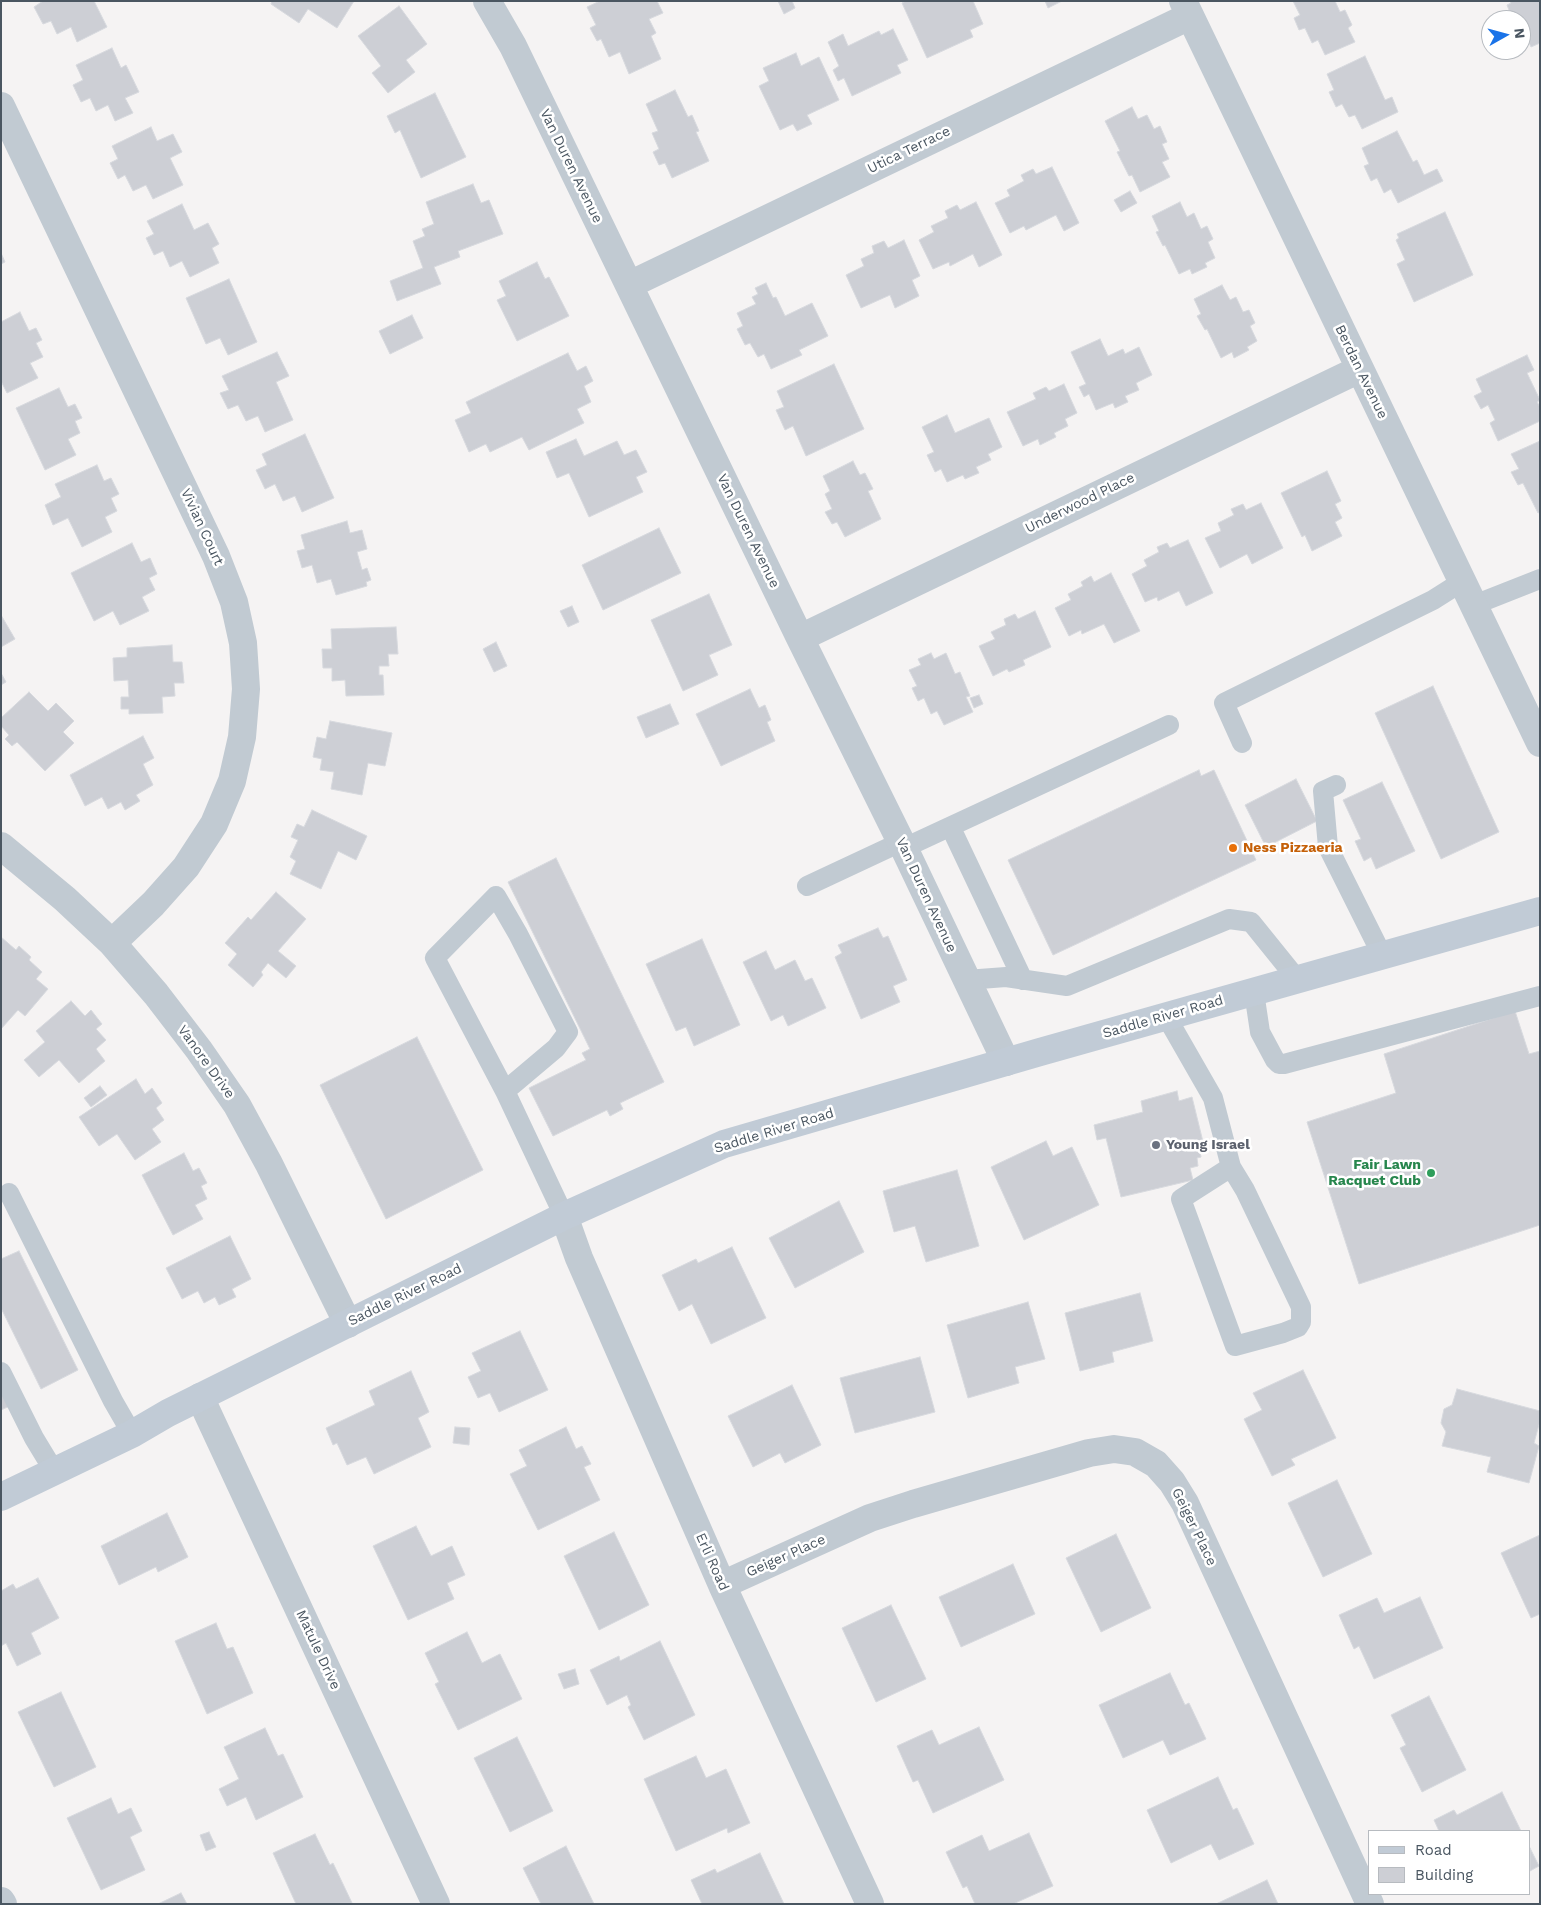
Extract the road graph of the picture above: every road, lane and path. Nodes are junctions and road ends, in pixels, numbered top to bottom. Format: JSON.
{"nodes":[{"id":1,"x":487,"y":1,"type":"edge"},
{"id":2,"x":1186,"y":8,"type":"edge"},
{"id":3,"x":1,"y":106,"type":"edge"},
{"id":4,"x":629,"y":285,"type":"junction"},
{"id":5,"x":1360,"y":369,"type":"junction"},
{"id":6,"x":1540,"y":579,"type":"edge"},
{"id":7,"x":1468,"y":593,"type":"junction"},
{"id":8,"x":800,"y":638,"type":"junction"},
{"id":9,"x":1168,"y":726,"type":"dead end"},
{"id":10,"x":1540,"y":742,"type":"edge"},
{"id":11,"x":1242,"y":743,"type":"dead end"},
{"id":12,"x":1336,"y":785,"type":"dead end"},
{"id":13,"x":951,"y":828,"type":"junction"},
{"id":14,"x":903,"y":845,"type":"junction"},
{"id":15,"x":1,"y":846,"type":"edge"},
{"id":16,"x":807,"y":886,"type":"dead end"},
{"id":17,"x":1540,"y":911,"type":"edge"},
{"id":18,"x":112,"y":943,"type":"junction"},
{"id":19,"x":1382,"y":955,"type":"junction"},
{"id":20,"x":1297,"y":979,"type":"junction"},
{"id":21,"x":966,"y":980,"type":"junction"},
{"id":22,"x":1023,"y":980,"type":"junction"},
{"id":23,"x":1254,"y":992,"type":"junction"},
{"id":24,"x":1540,"y":996,"type":"edge"},
{"id":25,"x":1166,"y":1016,"type":"junction"},
{"id":26,"x":1006,"y":1062,"type":"junction"},
{"id":27,"x":505,"y":1091,"type":"junction"},
{"id":28,"x":1231,"y":1167,"type":"junction"},
{"id":29,"x":8,"y":1193,"type":"dead end"},
{"id":30,"x":564,"y":1216,"type":"junction"},
{"id":31,"x":348,"y":1324,"type":"junction"},
{"id":32,"x":1,"y":1372,"type":"edge"},
{"id":33,"x":200,"y":1397,"type":"junction"},
{"id":34,"x":132,"y":1434,"type":"junction"},
{"id":35,"x":54,"y":1471,"type":"junction"},
{"id":36,"x":1,"y":1497,"type":"edge"},
{"id":37,"x":722,"y":1585,"type":"junction"},
{"id":38,"x":436,"y":1904,"type":"edge"},
{"id":39,"x":870,"y":1904,"type":"edge"},
{"id":40,"x":1370,"y":1904,"type":"edge"}],
"edges":[{"from":1,"to":4,"type":"street","name":"Van Duren Avenue"},
{"from":2,"to":4,"type":"street","name":"Utica Terrace"},
{"from":2,"to":5,"type":"street","name":"Berdan Avenue"},
{"from":3,"to":18,"type":"street","name":"Vivian Court"},
{"from":4,"to":8,"type":"street","name":"Van Duren Avenue"},
{"from":5,"to":7,"type":"street","name":"Berdan Avenue"},
{"from":5,"to":8,"type":"street","name":"Underwood Place"},
{"from":6,"to":7,"type":"lane"},
{"from":7,"to":10,"type":"street","name":"Berdan Avenue"},
{"from":7,"to":11,"type":"lane"},
{"from":8,"to":14,"type":"street","name":"Van Duren Avenue"},
{"from":9,"to":13,"type":"lane"},
{"from":12,"to":19,"type":"lane"},
{"from":13,"to":14,"type":"lane"},
{"from":13,"to":22,"type":"lane"},
{"from":14,"to":16,"type":"lane"},
{"from":14,"to":21,"type":"street","name":"Van Duren Avenue"},
{"from":15,"to":18,"type":"street","name":"Vanore Drive"},
{"from":17,"to":19,"type":"main road","name":"Saddle River Road"},
{"from":18,"to":31,"type":"street","name":"Vanore Drive"},
{"from":19,"to":20,"type":"main road","name":"Saddle River Road"},
{"from":20,"to":22,"type":"lane"},
{"from":20,"to":23,"type":"main road","name":"Saddle River Road"},
{"from":21,"to":22,"type":"lane"},
{"from":21,"to":26,"type":"street","name":"Van Duren Avenue"},
{"from":23,"to":24,"type":"lane"},
{"from":23,"to":25,"type":"main road","name":"Saddle River Road"},
{"from":25,"to":26,"type":"main road","name":"Saddle River Road"},
{"from":25,"to":28,"type":"lane"},
{"from":26,"to":30,"type":"main road","name":"Saddle River Road"},
{"from":27,"to":27,"type":"lane"},
{"from":27,"to":30,"type":"lane"},
{"from":28,"to":28,"type":"lane"},
{"from":29,"to":34,"type":"lane"},
{"from":30,"to":31,"type":"main road","name":"Saddle River Road"},
{"from":30,"to":37,"type":"street","name":"Erli Road"},
{"from":31,"to":33,"type":"main road","name":"Saddle River Road"},
{"from":32,"to":35,"type":"lane"},
{"from":33,"to":34,"type":"main road","name":"Saddle River Road"},
{"from":33,"to":38,"type":"street","name":"Matule Drive"},
{"from":34,"to":35,"type":"main road","name":"Saddle River Road"},
{"from":35,"to":36,"type":"main road","name":"Saddle River Road"},
{"from":37,"to":39,"type":"street","name":"Erli Road"},
{"from":37,"to":40,"type":"street","name":"Geiger Place"}]}
